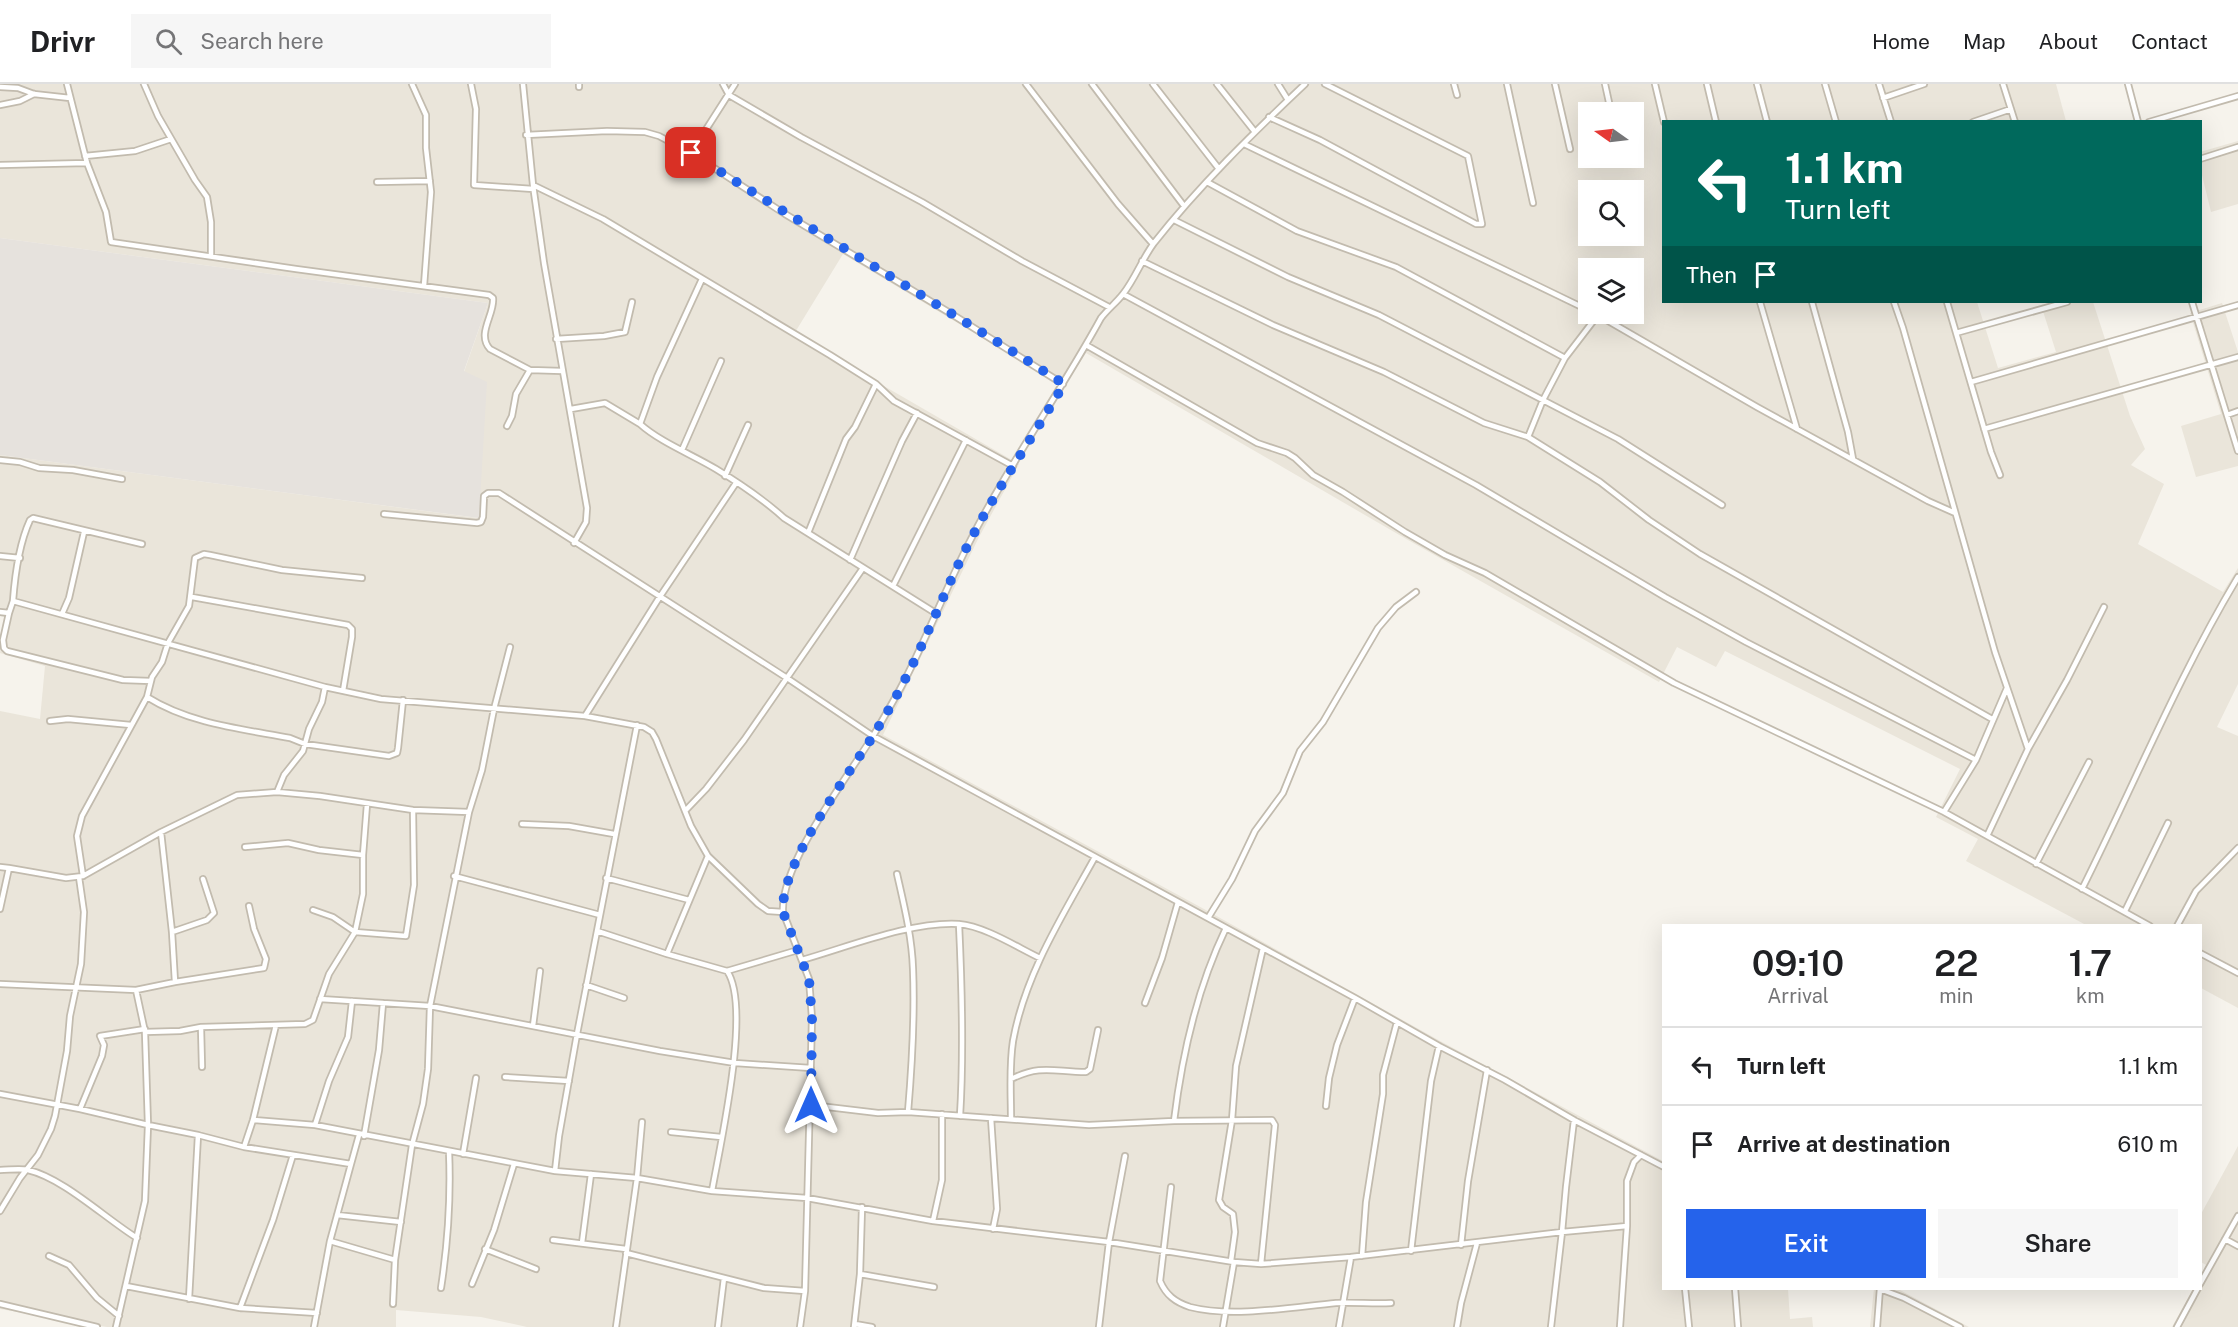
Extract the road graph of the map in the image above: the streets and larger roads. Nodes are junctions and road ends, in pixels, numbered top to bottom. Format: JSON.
{"nodes":[{"id":1,"x":67,"y":84,"type":"edge"},
{"id":2,"x":144,"y":84,"type":"edge"},
{"id":3,"x":412,"y":84,"type":"edge"},
{"id":4,"x":471,"y":84,"type":"edge"},
{"id":5,"x":522,"y":84,"type":"edge"},
{"id":6,"x":723,"y":84,"type":"edge"},
{"id":7,"x":735,"y":84,"type":"edge"},
{"id":8,"x":1026,"y":84,"type":"edge"},
{"id":9,"x":1092,"y":84,"type":"edge"},
{"id":10,"x":1153,"y":84,"type":"edge"},
{"id":11,"x":1217,"y":84,"type":"edge"},
{"id":12,"x":1278,"y":84,"type":"edge"},
{"id":13,"x":1305,"y":84,"type":"edge"},
{"id":14,"x":1326,"y":84,"type":"edge"},
{"id":15,"x":1454,"y":84,"type":"edge"},
{"id":16,"x":1507,"y":84,"type":"edge"},
{"id":17,"x":1555,"y":84,"type":"edge"},
{"id":18,"x":1605,"y":84,"type":"edge"},
{"id":19,"x":1655,"y":84,"type":"edge"},
{"id":20,"x":1707,"y":84,"type":"edge"},
{"id":21,"x":1757,"y":84,"type":"edge"},
{"id":22,"x":1825,"y":84,"type":"edge"},
{"id":23,"x":1879,"y":84,"type":"edge"},
{"id":24,"x":1923,"y":84,"type":"edge"},
{"id":25,"x":2004,"y":84,"type":"edge"},
{"id":26,"x":2128,"y":84,"type":"edge"},
{"id":27,"x":0,"y":87,"type":"edge"},
{"id":28,"x":34,"y":94,"type":"junction"},
{"id":29,"x":729,"y":95,"type":"junction"},
{"id":30,"x":1457,"y":95,"type":"dead end"},
{"id":31,"x":2238,"y":96,"type":"edge"},
{"id":32,"x":70,"y":98,"type":"junction"},
{"id":33,"x":1883,"y":98,"type":"junction"},
{"id":34,"x":1288,"y":100,"type":"junction"},
{"id":35,"x":1609,"y":102,"type":"edge"},
{"id":36,"x":0,"y":105,"type":"edge"},
{"id":37,"x":1763,"y":106,"type":"dead end"},
{"id":38,"x":2011,"y":110,"type":"junction"},
{"id":39,"x":1269,"y":117,"type":"junction"},
{"id":40,"x":1664,"y":120,"type":"edge"},
{"id":41,"x":1716,"y":120,"type":"edge"},
{"id":42,"x":1766,"y":120,"type":"edge"},
{"id":43,"x":1766,"y":120,"type":"edge"},
{"id":44,"x":1835,"y":120,"type":"edge"},
{"id":45,"x":1890,"y":120,"type":"edge"},
{"id":46,"x":1979,"y":120,"type":"edge"},
{"id":47,"x":2014,"y":120,"type":"edge"},
{"id":48,"x":2137,"y":120,"type":"edge"},
{"id":49,"x":2156,"y":120,"type":"edge"},
{"id":50,"x":1255,"y":132,"type":"junction"},
{"id":51,"x":526,"y":135,"type":"junction"},
{"id":52,"x":171,"y":139,"type":"junction"},
{"id":53,"x":1244,"y":144,"type":"junction"},
{"id":54,"x":2238,"y":147,"type":"edge"},
{"id":55,"x":1570,"y":149,"type":"dead end"},
{"id":56,"x":691,"y":153,"type":"junction"},
{"id":57,"x":85,"y":156,"type":"junction"},
{"id":58,"x":2202,"y":158,"type":"edge"},
{"id":59,"x":87,"y":163,"type":"junction"},
{"id":60,"x":0,"y":165,"type":"edge"},
{"id":61,"x":1219,"y":170,"type":"junction"},
{"id":62,"x":430,"y":181,"type":"junction"},
{"id":63,"x":377,"y":182,"type":"dead end"},
{"id":64,"x":1207,"y":182,"type":"junction"},
{"id":65,"x":533,"y":187,"type":"junction"},
{"id":66,"x":1533,"y":203,"type":"dead end"},
{"id":67,"x":1184,"y":206,"type":"junction"},
{"id":68,"x":1174,"y":220,"type":"junction"},
{"id":69,"x":1153,"y":244,"type":"junction"},
{"id":70,"x":211,"y":256,"type":"junction"},
{"id":71,"x":1142,"y":261,"type":"junction"},
{"id":72,"x":702,"y":279,"type":"junction"},
{"id":73,"x":424,"y":286,"type":"junction"},
{"id":74,"x":1123,"y":294,"type":"junction"},
{"id":75,"x":632,"y":302,"type":"dead end"},
{"id":76,"x":1760,"y":303,"type":"edge"},
{"id":77,"x":1812,"y":303,"type":"edge"},
{"id":78,"x":1894,"y":303,"type":"edge"},
{"id":79,"x":1947,"y":303,"type":"edge"},
{"id":80,"x":2063,"y":303,"type":"edge"},
{"id":81,"x":2192,"y":303,"type":"edge"},
{"id":82,"x":1578,"y":305,"type":"edge"},
{"id":83,"x":2238,"y":305,"type":"edge"},
{"id":84,"x":1109,"y":307,"type":"junction"},
{"id":85,"x":2196,"y":316,"type":"junction"},
{"id":86,"x":1590,"y":324,"type":"edge"},
{"id":87,"x":1614,"y":324,"type":"edge"},
{"id":88,"x":1956,"y":333,"type":"junction"},
{"id":89,"x":556,"y":339,"type":"junction"},
{"id":90,"x":1086,"y":345,"type":"junction"},
{"id":91,"x":2238,"y":357,"type":"edge"},
{"id":92,"x":1565,"y":358,"type":"junction"},
{"id":93,"x":721,"y":361,"type":"dead end"},
{"id":94,"x":2212,"y":365,"type":"junction"},
{"id":95,"x":530,"y":370,"type":"junction"},
{"id":96,"x":562,"y":371,"type":"junction"},
{"id":97,"x":1971,"y":382,"type":"junction"},
{"id":98,"x":876,"y":384,"type":"junction"},
{"id":99,"x":1064,"y":384,"type":"junction"},
{"id":100,"x":1543,"y":400,"type":"junction"},
{"id":101,"x":571,"y":409,"type":"junction"},
{"id":102,"x":2238,"y":411,"type":"edge"},
{"id":103,"x":917,"y":413,"type":"junction"},
{"id":104,"x":2227,"y":415,"type":"junction"},
{"id":105,"x":640,"y":424,"type":"junction"},
{"id":106,"x":748,"y":425,"type":"dead end"},
{"id":107,"x":507,"y":426,"type":"dead end"},
{"id":108,"x":1797,"y":429,"type":"junction"},
{"id":109,"x":1984,"y":429,"type":"junction"},
{"id":110,"x":1528,"y":437,"type":"junction"},
{"id":111,"x":966,"y":440,"type":"junction"},
{"id":112,"x":682,"y":450,"type":"junction"},
{"id":113,"x":2238,"y":451,"type":"edge"},
{"id":114,"x":1853,"y":459,"type":"junction"},
{"id":115,"x":0,"y":460,"type":"edge"},
{"id":116,"x":1013,"y":466,"type":"junction"},
{"id":117,"x":2000,"y":475,"type":"dead end"},
{"id":118,"x":725,"y":476,"type":"junction"},
{"id":119,"x":122,"y":479,"type":"dead end"},
{"id":120,"x":736,"y":483,"type":"junction"},
{"id":121,"x":1722,"y":506,"type":"dead end"},
{"id":122,"x":1955,"y":513,"type":"junction"},
{"id":123,"x":384,"y":514,"type":"dead end"},
{"id":124,"x":84,"y":532,"type":"junction"},
{"id":125,"x":808,"y":533,"type":"junction"},
{"id":126,"x":574,"y":543,"type":"junction"},
{"id":127,"x":142,"y":544,"type":"dead end"},
{"id":128,"x":0,"y":556,"type":"edge"},
{"id":129,"x":20,"y":558,"type":"junction"},
{"id":130,"x":850,"y":560,"type":"junction"},
{"id":131,"x":863,"y":568,"type":"junction"},
{"id":132,"x":2238,"y":577,"type":"edge"},
{"id":133,"x":362,"y":578,"type":"dead end"},
{"id":134,"x":893,"y":586,"type":"junction"},
{"id":135,"x":1416,"y":592,"type":"dead end"},
{"id":136,"x":192,"y":597,"type":"junction"},
{"id":137,"x":659,"y":598,"type":"junction"},
{"id":138,"x":13,"y":601,"type":"junction"},
{"id":139,"x":2104,"y":607,"type":"dead end"},
{"id":140,"x":0,"y":612,"type":"edge"},
{"id":141,"x":9,"y":614,"type":"junction"},
{"id":142,"x":62,"y":614,"type":"junction"},
{"id":143,"x":937,"y":614,"type":"junction"},
{"id":144,"x":168,"y":643,"type":"junction"},
{"id":145,"x":510,"y":647,"type":"dead end"},
{"id":146,"x":787,"y":678,"type":"junction"},
{"id":147,"x":151,"y":681,"type":"junction"},
{"id":148,"x":325,"y":687,"type":"junction"},
{"id":149,"x":2007,"y":688,"type":"junction"},
{"id":150,"x":343,"y":691,"type":"junction"},
{"id":151,"x":147,"y":697,"type":"junction"},
{"id":152,"x":403,"y":700,"type":"junction"},
{"id":153,"x":494,"y":709,"type":"junction"},
{"id":154,"x":585,"y":716,"type":"junction"},
{"id":155,"x":1992,"y":719,"type":"junction"},
{"id":156,"x":50,"y":721,"type":"dead end"},
{"id":157,"x":131,"y":725,"type":"junction"},
{"id":158,"x":637,"y":725,"type":"junction"},
{"id":159,"x":873,"y":736,"type":"junction"},
{"id":160,"x":305,"y":744,"type":"junction"},
{"id":161,"x":2028,"y":749,"type":"junction"},
{"id":162,"x":1976,"y":760,"type":"junction"},
{"id":163,"x":2089,"y":762,"type":"dead end"},
{"id":164,"x":277,"y":792,"type":"junction"},
{"id":165,"x":367,"y":804,"type":"junction"},
{"id":166,"x":413,"y":810,"type":"junction"},
{"id":167,"x":685,"y":810,"type":"junction"},
{"id":168,"x":468,"y":812,"type":"junction"},
{"id":169,"x":1944,"y":812,"type":"junction"},
{"id":170,"x":2168,"y":823,"type":"dead end"},
{"id":171,"x":522,"y":824,"type":"dead end"},
{"id":172,"x":161,"y":832,"type":"junction"},
{"id":173,"x":614,"y":834,"type":"junction"},
{"id":174,"x":1987,"y":836,"type":"junction"},
{"id":175,"x":245,"y":847,"type":"dead end"},
{"id":176,"x":2238,"y":848,"type":"edge"},
{"id":177,"x":363,"y":855,"type":"junction"},
{"id":178,"x":708,"y":856,"type":"junction"},
{"id":179,"x":1095,"y":857,"type":"junction"},
{"id":180,"x":2036,"y":864,"type":"junction"},
{"id":181,"x":0,"y":867,"type":"edge"},
{"id":182,"x":9,"y":868,"type":"junction"},
{"id":183,"x":897,"y":874,"type":"dead end"},
{"id":184,"x":454,"y":876,"type":"junction"},
{"id":185,"x":81,"y":877,"type":"junction"},
{"id":186,"x":606,"y":878,"type":"junction"},
{"id":187,"x":203,"y":879,"type":"dead end"},
{"id":188,"x":2082,"y":889,"type":"junction"},
{"id":189,"x":689,"y":900,"type":"junction"},
{"id":190,"x":1178,"y":902,"type":"junction"},
{"id":191,"x":249,"y":906,"type":"dead end"},
{"id":192,"x":0,"y":909,"type":"edge"},
{"id":193,"x":314,"y":910,"type":"dead end"},
{"id":194,"x":783,"y":912,"type":"junction"},
{"id":195,"x":2125,"y":912,"type":"junction"},
{"id":196,"x":600,"y":915,"type":"junction"},
{"id":197,"x":1208,"y":918,"type":"junction"},
{"id":198,"x":959,"y":924,"type":"junction"},
{"id":199,"x":2146,"y":924,"type":"edge"},
{"id":200,"x":2178,"y":924,"type":"edge"},
{"id":201,"x":909,"y":928,"type":"junction"},
{"id":202,"x":1226,"y":928,"type":"junction"},
{"id":203,"x":597,"y":931,"type":"junction"},
{"id":204,"x":172,"y":932,"type":"junction"},
{"id":205,"x":355,"y":932,"type":"junction"},
{"id":206,"x":1263,"y":948,"type":"junction"},
{"id":207,"x":798,"y":950,"type":"junction"},
{"id":208,"x":667,"y":954,"type":"junction"},
{"id":209,"x":2202,"y":954,"type":"edge"},
{"id":210,"x":1040,"y":958,"type":"junction"},
{"id":211,"x":802,"y":960,"type":"junction"},
{"id":212,"x":540,"y":971,"type":"dead end"},
{"id":213,"x":727,"y":971,"type":"junction"},
{"id":214,"x":2238,"y":973,"type":"edge"},
{"id":215,"x":175,"y":982,"type":"junction"},
{"id":216,"x":0,"y":984,"type":"edge"},
{"id":217,"x":586,"y":985,"type":"junction"},
{"id":218,"x":75,"y":989,"type":"junction"},
{"id":219,"x":136,"y":990,"type":"junction"},
{"id":220,"x":624,"y":998,"type":"dead end"},
{"id":221,"x":1355,"y":998,"type":"junction"},
{"id":222,"x":320,"y":999,"type":"junction"},
{"id":223,"x":352,"y":1001,"type":"junction"},
{"id":224,"x":383,"y":1003,"type":"junction"},
{"id":225,"x":1145,"y":1003,"type":"dead end"},
{"id":226,"x":430,"y":1006,"type":"junction"},
{"id":227,"x":1397,"y":1022,"type":"junction"},
{"id":228,"x":276,"y":1025,"type":"junction"},
{"id":229,"x":533,"y":1026,"type":"junction"},
{"id":230,"x":201,"y":1027,"type":"junction"},
{"id":231,"x":145,"y":1030,"type":"junction"},
{"id":232,"x":1098,"y":1030,"type":"dead end"},
{"id":233,"x":577,"y":1034,"type":"junction"},
{"id":234,"x":1439,"y":1046,"type":"junction"},
{"id":235,"x":735,"y":1062,"type":"junction"},
{"id":236,"x":202,"y":1067,"type":"dead end"},
{"id":237,"x":811,"y":1068,"type":"junction"},
{"id":238,"x":1486,"y":1070,"type":"junction"},
{"id":239,"x":506,"y":1077,"type":"dead end"},
{"id":240,"x":476,"y":1078,"type":"dead end"},
{"id":241,"x":1011,"y":1079,"type":"junction"},
{"id":242,"x":568,"y":1081,"type":"junction"},
{"id":243,"x":0,"y":1094,"type":"edge"},
{"id":244,"x":56,"y":1104,"type":"junction"},
{"id":245,"x":811,"y":1105,"type":"junction"},
{"id":246,"x":1326,"y":1106,"type":"dead end"},
{"id":247,"x":80,"y":1109,"type":"junction"},
{"id":248,"x":908,"y":1112,"type":"junction"},
{"id":249,"x":942,"y":1114,"type":"junction"},
{"id":250,"x":960,"y":1116,"type":"junction"},
{"id":251,"x":991,"y":1118,"type":"junction"},
{"id":252,"x":1011,"y":1119,"type":"junction"},
{"id":253,"x":253,"y":1120,"type":"junction"},
{"id":254,"x":1232,"y":1120,"type":"junction"},
{"id":255,"x":1574,"y":1120,"type":"junction"},
{"id":256,"x":1174,"y":1121,"type":"junction"},
{"id":257,"x":642,"y":1122,"type":"dead end"},
{"id":258,"x":148,"y":1125,"type":"junction"},
{"id":259,"x":315,"y":1125,"type":"junction"},
{"id":260,"x":671,"y":1132,"type":"dead end"},
{"id":261,"x":198,"y":1135,"type":"junction"},
{"id":262,"x":361,"y":1136,"type":"junction"},
{"id":263,"x":721,"y":1137,"type":"junction"},
{"id":264,"x":412,"y":1145,"type":"junction"},
{"id":265,"x":244,"y":1147,"type":"junction"},
{"id":266,"x":449,"y":1151,"type":"junction"},
{"id":267,"x":463,"y":1154,"type":"junction"},
{"id":268,"x":293,"y":1155,"type":"junction"},
{"id":269,"x":1641,"y":1155,"type":"junction"},
{"id":270,"x":1125,"y":1156,"type":"dead end"},
{"id":271,"x":351,"y":1164,"type":"junction"},
{"id":272,"x":514,"y":1164,"type":"junction"},
{"id":273,"x":1662,"y":1166,"type":"edge"},
{"id":274,"x":0,"y":1170,"type":"edge"},
{"id":275,"x":28,"y":1170,"type":"junction"},
{"id":276,"x":555,"y":1171,"type":"junction"},
{"id":277,"x":591,"y":1174,"type":"junction"},
{"id":278,"x":637,"y":1178,"type":"junction"},
{"id":279,"x":1171,"y":1187,"type":"dead end"},
{"id":280,"x":711,"y":1191,"type":"junction"},
{"id":281,"x":807,"y":1198,"type":"junction"},
{"id":282,"x":862,"y":1207,"type":"junction"},
{"id":283,"x":0,"y":1211,"type":"edge"},
{"id":284,"x":337,"y":1215,"type":"junction"},
{"id":285,"x":2238,"y":1216,"type":"edge"},
{"id":286,"x":933,"y":1221,"type":"junction"},
{"id":287,"x":401,"y":1222,"type":"junction"},
{"id":288,"x":1628,"y":1226,"type":"junction"},
{"id":289,"x":993,"y":1229,"type":"junction"},
{"id":290,"x":1562,"y":1232,"type":"junction"},
{"id":291,"x":136,"y":1238,"type":"junction"},
{"id":292,"x":2225,"y":1239,"type":"junction"},
{"id":293,"x":553,"y":1240,"type":"dead end"},
{"id":294,"x":330,"y":1241,"type":"junction"},
{"id":295,"x":1109,"y":1242,"type":"junction"},
{"id":296,"x":582,"y":1243,"type":"junction"},
{"id":297,"x":1477,"y":1243,"type":"junction"},
{"id":298,"x":1461,"y":1245,"type":"junction"},
{"id":299,"x":2238,"y":1246,"type":"edge"},
{"id":300,"x":485,"y":1249,"type":"junction"},
{"id":301,"x":626,"y":1251,"type":"junction"},
{"id":302,"x":1163,"y":1251,"type":"junction"},
{"id":303,"x":1412,"y":1251,"type":"junction"},
{"id":304,"x":49,"y":1256,"type":"dead end"},
{"id":305,"x":1362,"y":1256,"type":"junction"},
{"id":306,"x":1351,"y":1257,"type":"junction"},
{"id":307,"x":395,"y":1260,"type":"junction"},
{"id":308,"x":1232,"y":1262,"type":"junction"},
{"id":309,"x":1261,"y":1264,"type":"junction"},
{"id":310,"x":536,"y":1269,"type":"dead end"},
{"id":311,"x":860,"y":1274,"type":"junction"},
{"id":312,"x":724,"y":1278,"type":"junction"},
{"id":313,"x":2202,"y":1280,"type":"edge"},
{"id":314,"x":472,"y":1284,"type":"dead end"},
{"id":315,"x":126,"y":1286,"type":"junction"},
{"id":316,"x":934,"y":1287,"type":"dead end"},
{"id":317,"x":441,"y":1288,"type":"dead end"},
{"id":318,"x":1685,"y":1290,"type":"edge"},
{"id":319,"x":1735,"y":1290,"type":"edge"},
{"id":320,"x":1880,"y":1290,"type":"edge"},
{"id":321,"x":1883,"y":1290,"type":"edge"},
{"id":322,"x":2197,"y":1290,"type":"edge"},
{"id":323,"x":805,"y":1291,"type":"junction"},
{"id":324,"x":189,"y":1299,"type":"junction"},
{"id":325,"x":1344,"y":1303,"type":"junction"},
{"id":326,"x":1391,"y":1303,"type":"dead end"},
{"id":327,"x":0,"y":1304,"type":"edge"},
{"id":328,"x":393,"y":1304,"type":"dead end"},
{"id":329,"x":240,"y":1308,"type":"junction"},
{"id":330,"x":1226,"y":1312,"type":"junction"},
{"id":331,"x":317,"y":1314,"type":"junction"},
{"id":332,"x":119,"y":1316,"type":"junction"},
{"id":333,"x":855,"y":1325,"type":"edge"},
{"id":334,"x":97,"y":1327,"type":"edge"},
{"id":335,"x":116,"y":1327,"type":"edge"},
{"id":336,"x":314,"y":1327,"type":"edge"},
{"id":337,"x":616,"y":1327,"type":"edge"},
{"id":338,"x":718,"y":1327,"type":"edge"},
{"id":339,"x":801,"y":1327,"type":"edge"},
{"id":340,"x":872,"y":1327,"type":"edge"},
{"id":341,"x":1099,"y":1327,"type":"edge"},
{"id":342,"x":1223,"y":1327,"type":"edge"},
{"id":343,"x":1339,"y":1327,"type":"edge"},
{"id":344,"x":1457,"y":1327,"type":"edge"},
{"id":345,"x":1551,"y":1327,"type":"edge"},
{"id":346,"x":1620,"y":1327,"type":"edge"},
{"id":347,"x":1689,"y":1327,"type":"edge"},
{"id":348,"x":1738,"y":1327,"type":"edge"},
{"id":349,"x":1877,"y":1327,"type":"edge"},
{"id":350,"x":1960,"y":1327,"type":"edge"},
{"id":351,"x":2177,"y":1327,"type":"edge"}],
"edges":[{"from":1,"to":32,"type":"street"},
{"from":2,"to":52,"type":"street"},
{"from":3,"to":62,"type":"street"},
{"from":4,"to":65,"type":"street"},
{"from":5,"to":51,"type":"street"},
{"from":6,"to":29,"type":"street"},
{"from":7,"to":29,"type":"street"},
{"from":8,"to":69,"type":"street"},
{"from":9,"to":67,"type":"street"},
{"from":10,"to":61,"type":"street"},
{"from":11,"to":50,"type":"street"},
{"from":12,"to":34,"type":"street"},
{"from":13,"to":34,"type":"street"},
{"from":14,"to":39,"type":"street"},
{"from":15,"to":30,"type":"street"},
{"from":16,"to":66,"type":"street"},
{"from":17,"to":55,"type":"street"},
{"from":18,"to":35,"type":"street"},
{"from":19,"to":40,"type":"street"},
{"from":20,"to":41,"type":"street"},
{"from":21,"to":42,"type":"street"},
{"from":22,"to":44,"type":"street"},
{"from":23,"to":33,"type":"street"},
{"from":24,"to":33,"type":"street"},
{"from":25,"to":38,"type":"street"},
{"from":26,"to":48,"type":"street"},
{"from":27,"to":28,"type":"street"},
{"from":28,"to":32,"type":"street"},
{"from":28,"to":36,"type":"street"},
{"from":29,"to":56,"type":"street"},
{"from":29,"to":84,"type":"street"},
{"from":31,"to":49,"type":"street"},
{"from":32,"to":57,"type":"street"},
{"from":33,"to":45,"type":"street"},
{"from":34,"to":39,"type":"street"},
{"from":37,"to":43,"type":"street"},
{"from":38,"to":46,"type":"street"},
{"from":38,"to":47,"type":"street"},
{"from":39,"to":50,"type":"street"},
{"from":50,"to":53,"type":"street"},
{"from":51,"to":56,"type":"street"},
{"from":51,"to":65,"type":"street"},
{"from":52,"to":57,"type":"street"},
{"from":52,"to":70,"type":"street"},
{"from":53,"to":61,"type":"street"},
{"from":53,"to":82,"type":"street"},
{"from":54,"to":58,"type":"street"},
{"from":56,"to":99,"type":"street"},
{"from":57,"to":59,"type":"street"},
{"from":59,"to":60,"type":"street"},
{"from":59,"to":70,"type":"street"},
{"from":61,"to":64,"type":"street"},
{"from":62,"to":63,"type":"street"},
{"from":62,"to":73,"type":"street"},
{"from":64,"to":67,"type":"street"},
{"from":64,"to":92,"type":"street"},
{"from":65,"to":72,"type":"street"},
{"from":65,"to":89,"type":"street"},
{"from":67,"to":68,"type":"street"},
{"from":68,"to":69,"type":"street"},
{"from":68,"to":100,"type":"street"},
{"from":69,"to":71,"type":"street"},
{"from":70,"to":73,"type":"street"},
{"from":71,"to":74,"type":"street"},
{"from":71,"to":110,"type":"street"},
{"from":72,"to":98,"type":"street"},
{"from":72,"to":105,"type":"street"},
{"from":73,"to":95,"type":"street"},
{"from":74,"to":84,"type":"street"},
{"from":74,"to":162,"type":"street"},
{"from":75,"to":89,"type":"street"},
{"from":76,"to":108,"type":"street"},
{"from":77,"to":114,"type":"street"},
{"from":78,"to":122,"type":"street"},
{"from":79,"to":88,"type":"street"},
{"from":80,"to":88,"type":"street"},
{"from":81,"to":85,"type":"street"},
{"from":83,"to":85,"type":"street"},
{"from":84,"to":90,"type":"street"},
{"from":85,"to":94,"type":"street"},
{"from":85,"to":97,"type":"street"},
{"from":86,"to":92,"type":"street"},
{"from":87,"to":108,"type":"street"},
{"from":88,"to":97,"type":"street"},
{"from":89,"to":96,"type":"street"},
{"from":90,"to":99,"type":"street"},
{"from":90,"to":169,"type":"street"},
{"from":91,"to":94,"type":"street"},
{"from":92,"to":100,"type":"street"},
{"from":93,"to":112,"type":"street"},
{"from":94,"to":104,"type":"street"},
{"from":94,"to":109,"type":"street"},
{"from":95,"to":96,"type":"street"},
{"from":95,"to":107,"type":"street"},
{"from":96,"to":101,"type":"street"},
{"from":97,"to":109,"type":"street"},
{"from":98,"to":103,"type":"street"},
{"from":98,"to":125,"type":"street"},
{"from":99,"to":116,"type":"street"},
{"from":100,"to":110,"type":"street"},
{"from":100,"to":121,"type":"street"},
{"from":101,"to":105,"type":"street"},
{"from":101,"to":126,"type":"street"},
{"from":102,"to":104,"type":"street"},
{"from":103,"to":111,"type":"street"},
{"from":103,"to":130,"type":"street"},
{"from":104,"to":113,"type":"street"},
{"from":105,"to":112,"type":"street"},
{"from":106,"to":118,"type":"street"},
{"from":108,"to":114,"type":"street"},
{"from":109,"to":117,"type":"street"},
{"from":110,"to":155,"type":"street"},
{"from":111,"to":116,"type":"street"},
{"from":111,"to":134,"type":"street"},
{"from":112,"to":118,"type":"street"},
{"from":114,"to":122,"type":"street"},
{"from":115,"to":119,"type":"street"},
{"from":116,"to":143,"type":"street"},
{"from":118,"to":120,"type":"street"},
{"from":120,"to":125,"type":"street"},
{"from":120,"to":137,"type":"street"},
{"from":122,"to":149,"type":"street"},
{"from":123,"to":126,"type":"street"},
{"from":124,"to":127,"type":"street"},
{"from":124,"to":129,"type":"street"},
{"from":124,"to":142,"type":"street"},
{"from":125,"to":130,"type":"street"},
{"from":126,"to":137,"type":"street"},
{"from":128,"to":129,"type":"street"},
{"from":129,"to":138,"type":"street"},
{"from":130,"to":131,"type":"street"},
{"from":131,"to":134,"type":"street"},
{"from":131,"to":146,"type":"street"},
{"from":132,"to":188,"type":"street"},
{"from":133,"to":136,"type":"street"},
{"from":134,"to":143,"type":"street"},
{"from":135,"to":197,"type":"street"},
{"from":136,"to":144,"type":"street"},
{"from":136,"to":150,"type":"street"},
{"from":137,"to":146,"type":"street"},
{"from":137,"to":154,"type":"street"},
{"from":138,"to":141,"type":"street"},
{"from":138,"to":142,"type":"street"},
{"from":139,"to":161,"type":"street"},
{"from":140,"to":141,"type":"street"},
{"from":141,"to":147,"type":"street"},
{"from":142,"to":144,"type":"street"},
{"from":143,"to":159,"type":"street"},
{"from":144,"to":147,"type":"street"},
{"from":144,"to":148,"type":"street"},
{"from":145,"to":153,"type":"street"},
{"from":146,"to":159,"type":"street"},
{"from":146,"to":167,"type":"street"},
{"from":147,"to":151,"type":"street"},
{"from":148,"to":150,"type":"street"},
{"from":148,"to":160,"type":"street"},
{"from":149,"to":155,"type":"street"},
{"from":149,"to":161,"type":"street"},
{"from":150,"to":152,"type":"street"},
{"from":151,"to":157,"type":"street"},
{"from":151,"to":160,"type":"street"},
{"from":152,"to":153,"type":"street"},
{"from":152,"to":160,"type":"street"},
{"from":153,"to":154,"type":"street"},
{"from":153,"to":168,"type":"street"},
{"from":154,"to":158,"type":"street"},
{"from":155,"to":162,"type":"street"},
{"from":156,"to":157,"type":"street"},
{"from":157,"to":185,"type":"street"},
{"from":158,"to":167,"type":"street"},
{"from":158,"to":173,"type":"street"},
{"from":159,"to":179,"type":"street"},
{"from":159,"to":194,"type":"street"},
{"from":160,"to":164,"type":"street"},
{"from":161,"to":174,"type":"street"},
{"from":162,"to":169,"type":"street"},
{"from":163,"to":180,"type":"street"},
{"from":164,"to":165,"type":"street"},
{"from":164,"to":172,"type":"street"},
{"from":165,"to":166,"type":"street"},
{"from":165,"to":177,"type":"street"},
{"from":166,"to":168,"type":"street"},
{"from":166,"to":205,"type":"street"},
{"from":167,"to":178,"type":"street"},
{"from":168,"to":184,"type":"street"},
{"from":169,"to":174,"type":"street"},
{"from":170,"to":195,"type":"street"},
{"from":171,"to":173,"type":"street"},
{"from":172,"to":185,"type":"street"},
{"from":172,"to":204,"type":"street"},
{"from":173,"to":186,"type":"street"},
{"from":174,"to":180,"type":"street"},
{"from":175,"to":177,"type":"street"},
{"from":176,"to":200,"type":"street"},
{"from":177,"to":205,"type":"street"},
{"from":178,"to":189,"type":"street"},
{"from":178,"to":194,"type":"street"},
{"from":179,"to":190,"type":"street"},
{"from":179,"to":210,"type":"street"},
{"from":180,"to":188,"type":"street"},
{"from":181,"to":182,"type":"street"},
{"from":182,"to":185,"type":"street"},
{"from":182,"to":192,"type":"street"},
{"from":183,"to":201,"type":"street"},
{"from":184,"to":196,"type":"street"},
{"from":184,"to":226,"type":"street"},
{"from":185,"to":218,"type":"street"},
{"from":186,"to":189,"type":"street"},
{"from":186,"to":196,"type":"street"},
{"from":187,"to":204,"type":"street"},
{"from":188,"to":195,"type":"street"},
{"from":189,"to":208,"type":"street"},
{"from":190,"to":197,"type":"street"},
{"from":190,"to":225,"type":"street"},
{"from":191,"to":215,"type":"street"},
{"from":193,"to":205,"type":"street"},
{"from":194,"to":207,"type":"street"},
{"from":195,"to":199,"type":"street"},
{"from":196,"to":203,"type":"street"},
{"from":197,"to":202,"type":"street"},
{"from":198,"to":201,"type":"street"},
{"from":198,"to":210,"type":"street"},
{"from":198,"to":250,"type":"street"},
{"from":201,"to":211,"type":"street"},
{"from":201,"to":248,"type":"street"},
{"from":202,"to":206,"type":"street"},
{"from":202,"to":256,"type":"street"},
{"from":203,"to":208,"type":"street"},
{"from":203,"to":217,"type":"street"},
{"from":204,"to":215,"type":"street"},
{"from":205,"to":222,"type":"street"},
{"from":206,"to":221,"type":"street"},
{"from":206,"to":254,"type":"street"},
{"from":207,"to":211,"type":"street"},
{"from":207,"to":213,"type":"street"},
{"from":208,"to":213,"type":"street"},
{"from":209,"to":214,"type":"street"},
{"from":210,"to":241,"type":"street"},
{"from":211,"to":237,"type":"street"},
{"from":212,"to":229,"type":"street"},
{"from":213,"to":235,"type":"street"},
{"from":215,"to":219,"type":"street"},
{"from":216,"to":218,"type":"street"},
{"from":217,"to":220,"type":"street"},
{"from":217,"to":233,"type":"street"},
{"from":218,"to":219,"type":"street"},
{"from":218,"to":244,"type":"street"},
{"from":219,"to":231,"type":"street"},
{"from":221,"to":227,"type":"street"},
{"from":221,"to":246,"type":"street"},
{"from":222,"to":223,"type":"street"},
{"from":222,"to":228,"type":"street"},
{"from":223,"to":224,"type":"street"},
{"from":223,"to":259,"type":"street"},
{"from":224,"to":226,"type":"street"},
{"from":224,"to":262,"type":"street"},
{"from":226,"to":229,"type":"street"},
{"from":226,"to":264,"type":"street"},
{"from":227,"to":234,"type":"street"},
{"from":227,"to":305,"type":"street"},
{"from":228,"to":230,"type":"street"},
{"from":228,"to":253,"type":"street"},
{"from":229,"to":233,"type":"street"},
{"from":230,"to":231,"type":"street"},
{"from":230,"to":236,"type":"street"},
{"from":231,"to":247,"type":"street"},
{"from":231,"to":258,"type":"street"},
{"from":232,"to":241,"type":"street"},
{"from":233,"to":235,"type":"street"},
{"from":233,"to":242,"type":"street"},
{"from":234,"to":238,"type":"street"},
{"from":234,"to":303,"type":"street"},
{"from":235,"to":237,"type":"street"},
{"from":235,"to":263,"type":"street"},
{"from":237,"to":245,"type":"street"},
{"from":238,"to":255,"type":"street"},
{"from":238,"to":298,"type":"street"},
{"from":239,"to":242,"type":"street"},
{"from":240,"to":267,"type":"street"},
{"from":241,"to":252,"type":"street"},
{"from":242,"to":276,"type":"street"},
{"from":243,"to":244,"type":"street"},
{"from":244,"to":247,"type":"street"},
{"from":244,"to":275,"type":"street"},
{"from":245,"to":248,"type":"street"},
{"from":245,"to":281,"type":"street"},
{"from":247,"to":258,"type":"street"},
{"from":248,"to":249,"type":"street"},
{"from":249,"to":250,"type":"street"},
{"from":249,"to":286,"type":"street"},
{"from":250,"to":251,"type":"street"},
{"from":251,"to":252,"type":"street"},
{"from":251,"to":289,"type":"street"},
{"from":252,"to":256,"type":"street"},
{"from":253,"to":259,"type":"street"},
{"from":253,"to":265,"type":"street"},
{"from":254,"to":256,"type":"street"},
{"from":254,"to":308,"type":"street"},
{"from":254,"to":309,"type":"street"},
{"from":255,"to":269,"type":"street"},
{"from":255,"to":290,"type":"street"},
{"from":257,"to":278,"type":"street"},
{"from":258,"to":261,"type":"street"},
{"from":258,"to":291,"type":"street"},
{"from":259,"to":262,"type":"street"},
{"from":260,"to":263,"type":"street"},
{"from":261,"to":265,"type":"street"},
{"from":261,"to":324,"type":"street"},
{"from":262,"to":264,"type":"street"},
{"from":262,"to":271,"type":"street"},
{"from":263,"to":280,"type":"street"},
{"from":264,"to":266,"type":"street"},
{"from":264,"to":287,"type":"street"},
{"from":265,"to":268,"type":"street"},
{"from":266,"to":267,"type":"street"},
{"from":266,"to":317,"type":"street"},
{"from":267,"to":272,"type":"street"},
{"from":268,"to":271,"type":"street"},
{"from":268,"to":329,"type":"street"},
{"from":269,"to":273,"type":"street"},
{"from":269,"to":288,"type":"street"},
{"from":270,"to":295,"type":"street"},
{"from":271,"to":284,"type":"street"},
{"from":272,"to":276,"type":"street"},
{"from":272,"to":300,"type":"street"},
{"from":274,"to":275,"type":"street"},
{"from":275,"to":283,"type":"street"},
{"from":275,"to":291,"type":"street"},
{"from":276,"to":277,"type":"street"},
{"from":277,"to":278,"type":"street"},
{"from":277,"to":296,"type":"street"},
{"from":278,"to":280,"type":"street"},
{"from":278,"to":301,"type":"street"},
{"from":279,"to":302,"type":"street"},
{"from":280,"to":281,"type":"street"},
{"from":281,"to":282,"type":"street"},
{"from":281,"to":323,"type":"street"},
{"from":282,"to":286,"type":"street"},
{"from":282,"to":311,"type":"street"},
{"from":284,"to":287,"type":"street"},
{"from":284,"to":294,"type":"street"},
{"from":285,"to":292,"type":"street"},
{"from":286,"to":289,"type":"street"},
{"from":287,"to":307,"type":"street"},
{"from":288,"to":290,"type":"street"},
{"from":288,"to":346,"type":"street"},
{"from":289,"to":295,"type":"street"},
{"from":290,"to":297,"type":"street"},
{"from":290,"to":345,"type":"street"},
{"from":291,"to":315,"type":"street"},
{"from":292,"to":299,"type":"street"},
{"from":292,"to":313,"type":"street"},
{"from":293,"to":296,"type":"street"},
{"from":294,"to":307,"type":"street"},
{"from":294,"to":331,"type":"street"},
{"from":295,"to":302,"type":"street"},
{"from":295,"to":341,"type":"street"},
{"from":296,"to":301,"type":"street"},
{"from":297,"to":298,"type":"street"},
{"from":297,"to":344,"type":"street"},
{"from":298,"to":303,"type":"street"},
{"from":300,"to":310,"type":"street"},
{"from":300,"to":314,"type":"street"},
{"from":301,"to":312,"type":"street"},
{"from":301,"to":337,"type":"street"},
{"from":302,"to":308,"type":"street"},
{"from":302,"to":330,"type":"street"},
{"from":303,"to":305,"type":"street"},
{"from":304,"to":332,"type":"street"},
{"from":305,"to":306,"type":"street"},
{"from":306,"to":309,"type":"street"},
{"from":306,"to":325,"type":"street"},
{"from":307,"to":328,"type":"street"},
{"from":308,"to":309,"type":"street"},
{"from":308,"to":330,"type":"street"},
{"from":311,"to":316,"type":"street"},
{"from":311,"to":333,"type":"street"},
{"from":312,"to":323,"type":"street"},
{"from":312,"to":338,"type":"street"},
{"from":315,"to":324,"type":"street"},
{"from":315,"to":332,"type":"street"},
{"from":318,"to":347,"type":"street"},
{"from":319,"to":348,"type":"street"},
{"from":320,"to":349,"type":"street"},
{"from":321,"to":350,"type":"street"},
{"from":322,"to":351,"type":"street"},
{"from":323,"to":339,"type":"street"},
{"from":324,"to":329,"type":"street"},
{"from":325,"to":326,"type":"street"},
{"from":325,"to":330,"type":"street"},
{"from":325,"to":343,"type":"street"},
{"from":327,"to":334,"type":"street"},
{"from":329,"to":331,"type":"street"},
{"from":330,"to":342,"type":"street"},
{"from":331,"to":336,"type":"street"},
{"from":332,"to":335,"type":"street"},
{"from":333,"to":340,"type":"street"}]}
